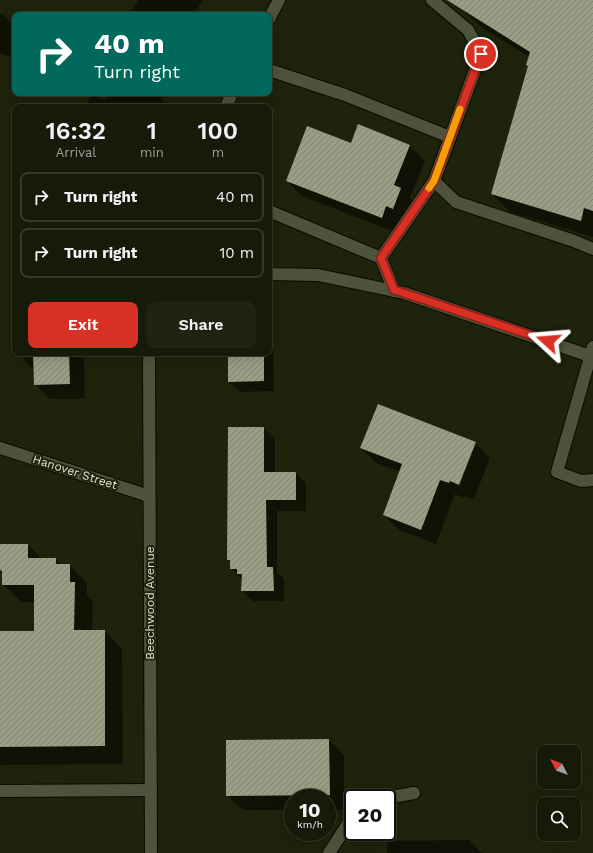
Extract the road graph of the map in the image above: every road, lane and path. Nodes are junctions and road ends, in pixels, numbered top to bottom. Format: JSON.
{"nodes":[{"id":1,"x":279,"y":0,"type":"edge"},
{"id":2,"x":432,"y":0,"type":"edge"},
{"id":3,"x":272,"y":13,"type":"edge"},
{"id":4,"x":272,"y":71,"type":"edge"},
{"id":5,"x":450,"y":137,"type":"junction"},
{"id":6,"x":434,"y":181,"type":"junction"},
{"id":7,"x":272,"y":212,"type":"edge"},
{"id":8,"x":593,"y":249,"type":"edge"},
{"id":9,"x":381,"y":258,"type":"junction"},
{"id":10,"x":272,"y":274,"type":"edge"},
{"id":11,"x":394,"y":290,"type":"junction"},
{"id":12,"x":592,"y":351,"type":"edge"},
{"id":13,"x":148,"y":356,"type":"edge"},
{"id":14,"x":0,"y":448,"type":"edge"},
{"id":15,"x":593,"y":480,"type":"edge"},
{"id":16,"x":149,"y":496,"type":"junction"},
{"id":17,"x":151,"y":790,"type":"junction"},
{"id":18,"x":0,"y":791,"type":"edge"},
{"id":19,"x":414,"y":793,"type":"dead end"},
{"id":20,"x":396,"y":796,"type":"edge"},
{"id":21,"x":344,"y":830,"type":"edge"},
{"id":22,"x":151,"y":853,"type":"edge"},
{"id":23,"x":329,"y":853,"type":"edge"}],
"edges":[{"from":1,"to":3,"type":"street"},
{"from":2,"to":5,"type":"street"},
{"from":4,"to":5,"type":"street"},
{"from":5,"to":6,"type":"street"},
{"from":6,"to":8,"type":"street"},
{"from":6,"to":9,"type":"street"},
{"from":7,"to":9,"type":"street"},
{"from":9,"to":11,"type":"street"},
{"from":10,"to":11,"type":"street"},
{"from":11,"to":12,"type":"street"},
{"from":12,"to":15,"type":"street"},
{"from":13,"to":16,"type":"street","name":"Beechwood Avenue"},
{"from":14,"to":16,"type":"street","name":"Hanover Street"},
{"from":16,"to":17,"type":"street","name":"Beechwood Avenue"},
{"from":17,"to":18,"type":"street"},
{"from":17,"to":22,"type":"street","name":"Beechwood Avenue"},
{"from":19,"to":20,"type":"street"},
{"from":21,"to":23,"type":"street"}]}
